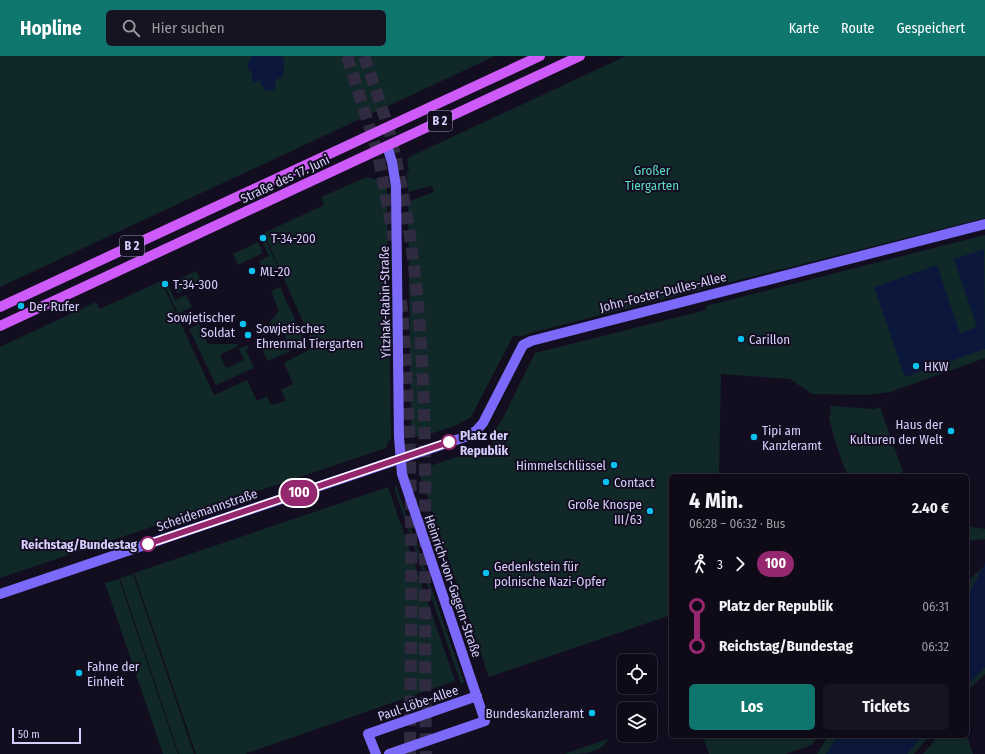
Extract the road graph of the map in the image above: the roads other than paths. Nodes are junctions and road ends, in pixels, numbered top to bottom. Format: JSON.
{"nodes":[{"id":1,"x":540,"y":56,"type":"edge"},
{"id":2,"x":580,"y":56,"type":"edge"},
{"id":3,"x":387,"y":146,"type":"junction"},
{"id":4,"x":985,"y":224,"type":"edge"},
{"id":5,"x":0,"y":308,"type":"edge"},
{"id":6,"x":0,"y":326,"type":"edge"},
{"id":7,"x":400,"y":459,"type":"junction"},
{"id":8,"x":0,"y":594,"type":"edge"},
{"id":9,"x":477,"y":696,"type":"junction"},
{"id":10,"x":376,"y":754,"type":"edge"},
{"id":11,"x":389,"y":754,"type":"edge"}],
"edges":[{"from":1,"to":5,"type":"main road","name":"Straße des 17. Juni","number":"B 2"},
{"from":2,"to":3,"type":"main road","name":"Straße des 17. Juni","number":"B 2"},
{"from":3,"to":6,"type":"main road","name":"Straße des 17. Juni","number":"B 2"},
{"from":3,"to":7,"type":"street","name":"Yitzhak-Rabin-Straße"},
{"from":4,"to":7,"type":"street","name":"John-Foster-Dulles-Allee"},
{"from":7,"to":8,"type":"street","name":"Scheidemannstraße"},
{"from":7,"to":9,"type":"street","name":"Heinrich-von-Gagern-Straße"},
{"from":9,"to":10,"type":"street","name":"Paul-Löbe-Allee"},
{"from":9,"to":11,"type":"street","name":"Heinrich-von-Gagern-Straße"}]}
